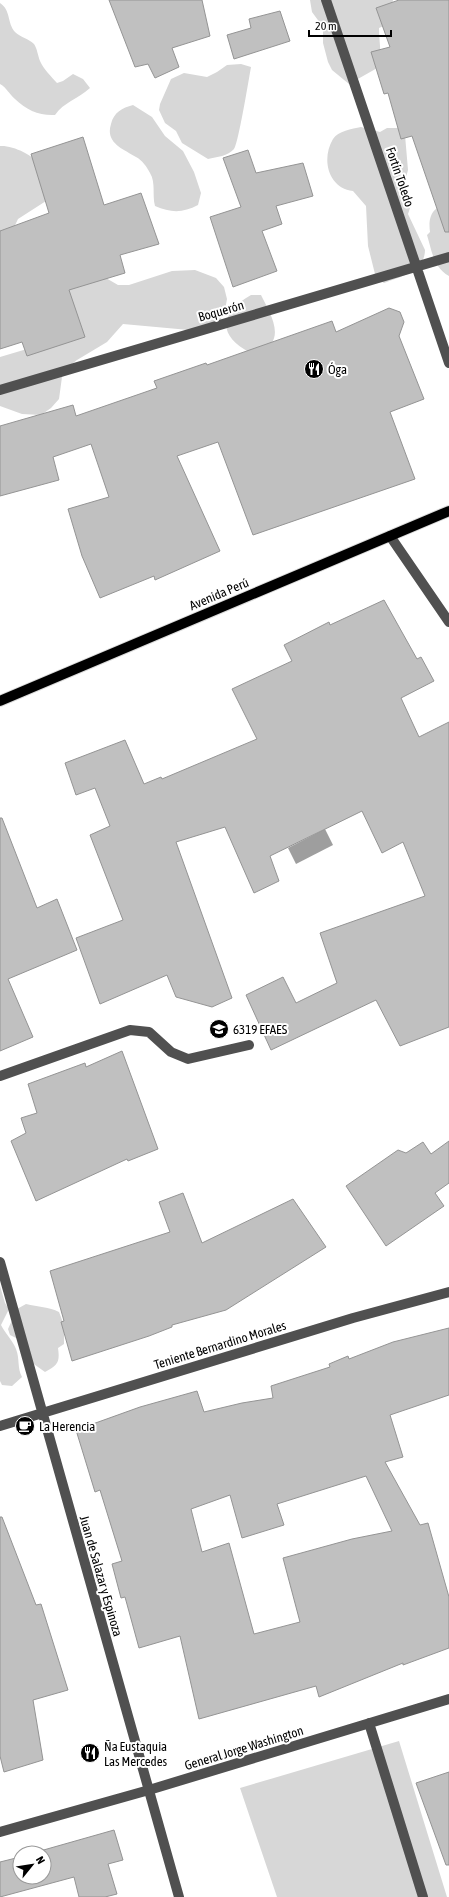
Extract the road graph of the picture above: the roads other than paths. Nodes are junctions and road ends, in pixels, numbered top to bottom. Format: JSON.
{"nodes":[{"id":1,"x":326,"y":0,"type":"edge"},
{"id":2,"x":449,"y":257,"type":"edge"},
{"id":3,"x":417,"y":267,"type":"junction"},
{"id":4,"x":449,"y":363,"type":"edge"},
{"id":5,"x":0,"y":390,"type":"edge"},
{"id":6,"x":449,"y":511,"type":"edge"},
{"id":7,"x":390,"y":536,"type":"junction"},
{"id":8,"x":449,"y":622,"type":"edge"},
{"id":9,"x":0,"y":701,"type":"edge"},
{"id":10,"x":249,"y":1045,"type":"dead end"},
{"id":11,"x":0,"y":1076,"type":"edge"},
{"id":12,"x":0,"y":1262,"type":"edge"},
{"id":13,"x":449,"y":1292,"type":"edge"},
{"id":14,"x":42,"y":1414,"type":"junction"},
{"id":15,"x":0,"y":1426,"type":"edge"},
{"id":16,"x":449,"y":1699,"type":"edge"},
{"id":17,"x":369,"y":1724,"type":"junction"},
{"id":18,"x":149,"y":1790,"type":"junction"},
{"id":19,"x":0,"y":1832,"type":"edge"},
{"id":20,"x":179,"y":1897,"type":"edge"},
{"id":21,"x":423,"y":1897,"type":"edge"}],
"edges":[{"from":1,"to":3,"type":"street","name":"Fortín Toledo"},
{"from":2,"to":3,"type":"street","name":"Boquerón"},
{"from":3,"to":4,"type":"street","name":"Fortín Toledo"},
{"from":3,"to":5,"type":"street","name":"Boquerón"},
{"from":6,"to":7,"type":"main road","name":"Avenida Perú"},
{"from":7,"to":8,"type":"street"},
{"from":7,"to":9,"type":"main road","name":"Avenida Perú"},
{"from":10,"to":11,"type":"street"},
{"from":12,"to":14,"type":"street","name":"Juan de Salazar y Espinoza"},
{"from":13,"to":14,"type":"street","name":"Teniente Bernardino Morales"},
{"from":14,"to":15,"type":"street","name":"Teniente Bernardino Morales"},
{"from":14,"to":18,"type":"street","name":"Juan de Salazar y Espinoza"},
{"from":16,"to":17,"type":"street","name":"General Jorge Washington"},
{"from":17,"to":18,"type":"street","name":"General Jorge Washington"},
{"from":17,"to":21,"type":"street"},
{"from":18,"to":19,"type":"street","name":"General Jorge Washington"},
{"from":18,"to":20,"type":"street","name":"Juan de Salazar y Espinoza"}]}
